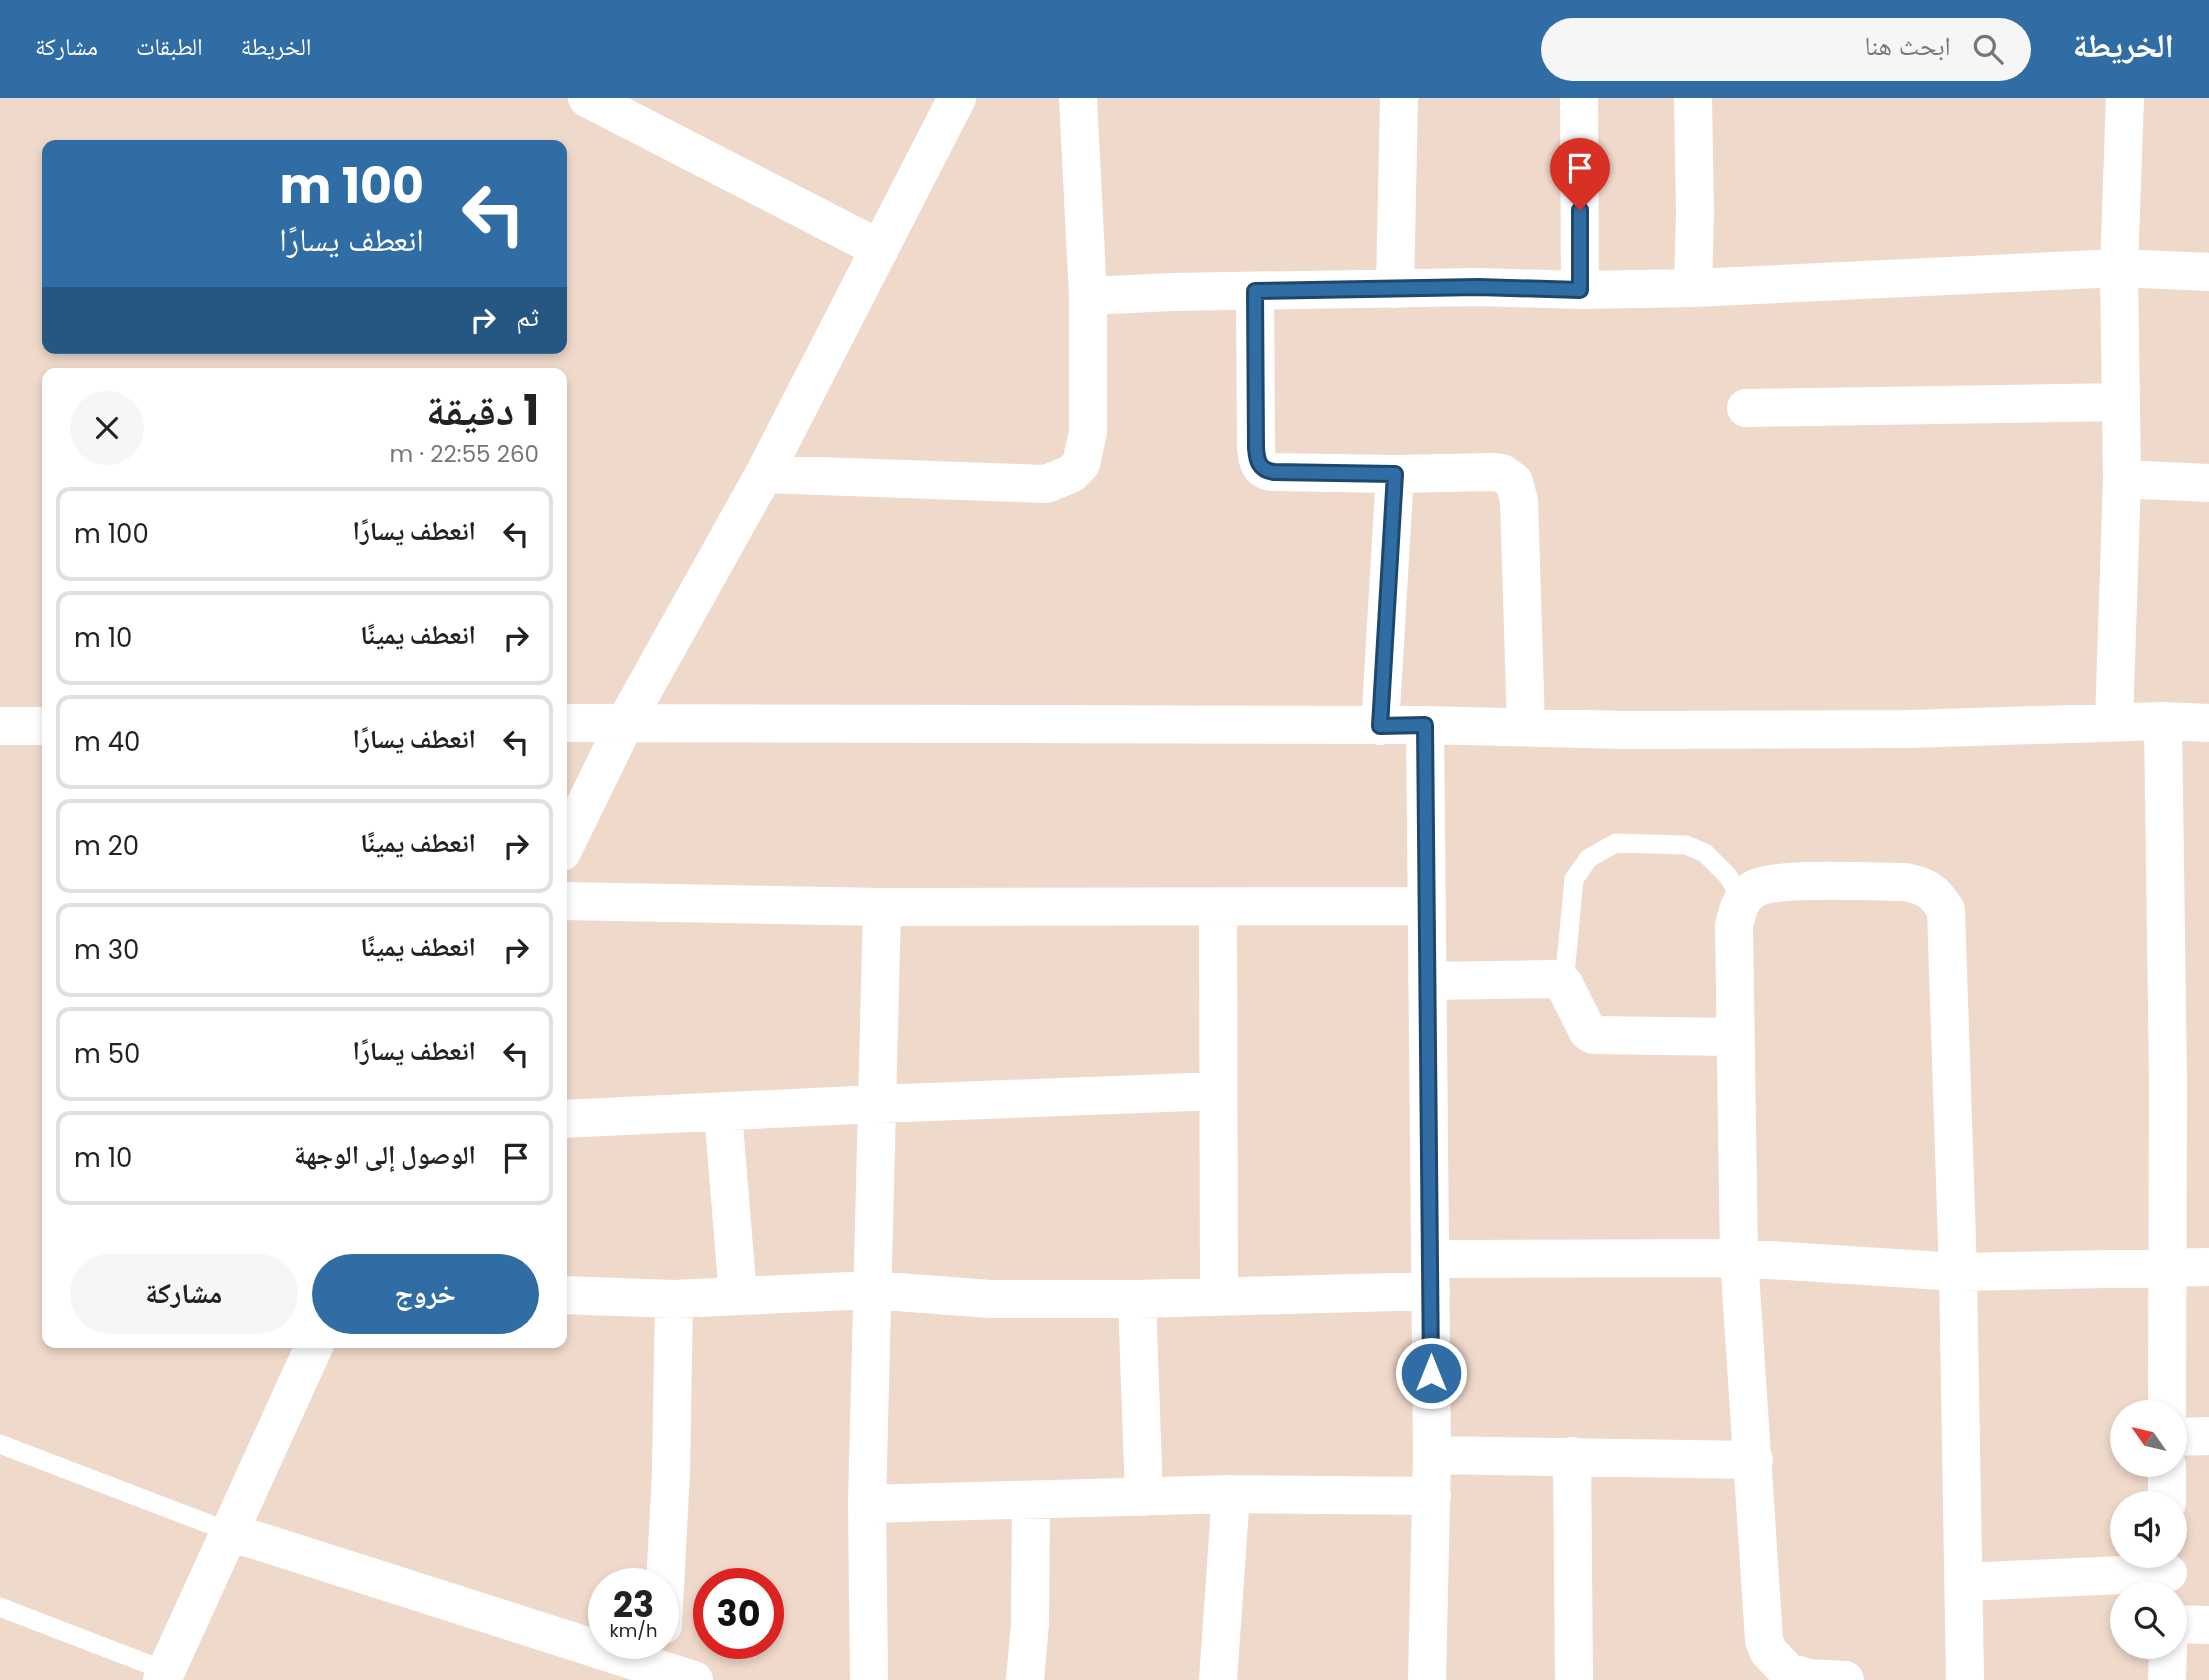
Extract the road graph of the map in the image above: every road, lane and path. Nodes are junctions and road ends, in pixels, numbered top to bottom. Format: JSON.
{"nodes":[{"id":1,"x":587,"y":98,"type":"edge"},
{"id":2,"x":957,"y":98,"type":"edge"},
{"id":3,"x":1078,"y":98,"type":"edge"},
{"id":4,"x":1399,"y":98,"type":"edge"},
{"id":5,"x":1579,"y":98,"type":"edge"},
{"id":6,"x":1693,"y":98,"type":"edge"},
{"id":7,"x":2125,"y":98,"type":"edge"},
{"id":8,"x":880,"y":249,"type":"junction"},
{"id":9,"x":2119,"y":268,"type":"junction"},
{"id":10,"x":2209,"y":272,"type":"edge"},
{"id":11,"x":1693,"y":288,"type":"junction"},
{"id":12,"x":1395,"y":289,"type":"junction"},
{"id":13,"x":1580,"y":290,"type":"junction"},
{"id":14,"x":1255,"y":291,"type":"junction"},
{"id":15,"x":1088,"y":296,"type":"junction"},
{"id":16,"x":2121,"y":402,"type":"junction"},
{"id":17,"x":1746,"y":408,"type":"dead end"},
{"id":18,"x":764,"y":474,"type":"junction"},
{"id":19,"x":1395,"y":474,"type":"junction"},
{"id":20,"x":2122,"y":479,"type":"junction"},
{"id":21,"x":2209,"y":483,"type":"edge"},
{"id":22,"x":2163,"y":721,"type":"junction"},
{"id":23,"x":2114,"y":722,"type":"junction"},
{"id":24,"x":567,"y":723,"type":"edge"},
{"id":25,"x":625,"y":723,"type":"junction"},
{"id":26,"x":2209,"y":723,"type":"edge"},
{"id":27,"x":1425,"y":725,"type":"junction"},
{"id":28,"x":0,"y":726,"type":"edge"},
{"id":29,"x":42,"y":726,"type":"edge"},
{"id":30,"x":1380,"y":726,"type":"junction"},
{"id":31,"x":1526,"y":727,"type":"junction"},
{"id":32,"x":567,"y":842,"type":"edge"},
{"id":33,"x":1743,"y":900,"type":"junction"},
{"id":34,"x":567,"y":901,"type":"edge"},
{"id":35,"x":1218,"y":906,"type":"junction"},
{"id":36,"x":1426,"y":906,"type":"junction"},
{"id":37,"x":882,"y":907,"type":"junction"},
{"id":38,"x":1427,"y":981,"type":"junction"},
{"id":39,"x":1564,"y":984,"type":"junction"},
{"id":40,"x":1735,"y":1037,"type":"junction"},
{"id":41,"x":1218,"y":1091,"type":"junction"},
{"id":42,"x":877,"y":1104,"type":"junction"},
{"id":43,"x":723,"y":1112,"type":"junction"},
{"id":44,"x":567,"y":1119,"type":"edge"},
{"id":45,"x":1739,"y":1258,"type":"junction"},
{"id":46,"x":2169,"y":1267,"type":"junction"},
{"id":47,"x":2209,"y":1267,"type":"edge"},
{"id":48,"x":1958,"y":1272,"type":"junction"},
{"id":49,"x":1431,"y":1275,"type":"junction"},
{"id":50,"x":871,"y":1290,"type":"junction"},
{"id":51,"x":567,"y":1296,"type":"edge"},
{"id":52,"x":738,"y":1296,"type":"junction"},
{"id":53,"x":1219,"y":1296,"type":"junction"},
{"id":54,"x":1137,"y":1298,"type":"junction"},
{"id":55,"x":674,"y":1299,"type":"junction"},
{"id":56,"x":313,"y":1348,"type":"edge"},
{"id":57,"x":2167,"y":1400,"type":"edge"},
{"id":58,"x":2209,"y":1436,"type":"edge"},
{"id":59,"x":2188,"y":1437,"type":"edge"},
{"id":60,"x":0,"y":1444,"type":"edge"},
{"id":61,"x":1432,"y":1455,"type":"junction"},
{"id":62,"x":1572,"y":1456,"type":"junction"},
{"id":63,"x":1754,"y":1460,"type":"junction"},
{"id":64,"x":1231,"y":1494,"type":"junction"},
{"id":65,"x":1432,"y":1496,"type":"junction"},
{"id":66,"x":1144,"y":1497,"type":"junction"},
{"id":67,"x":1031,"y":1500,"type":"junction"},
{"id":68,"x":867,"y":1504,"type":"junction"},
{"id":69,"x":230,"y":1532,"type":"junction"},
{"id":70,"x":666,"y":1568,"type":"edge"},
{"id":71,"x":2168,"y":1574,"type":"edge"},
{"id":72,"x":1963,"y":1582,"type":"junction"},
{"id":73,"x":0,"y":1607,"type":"edge"},
{"id":74,"x":2187,"y":1624,"type":"edge"},
{"id":75,"x":2209,"y":1625,"type":"edge"},
{"id":76,"x":2168,"y":1659,"type":"edge"},
{"id":77,"x":669,"y":1668,"type":"edge"},
{"id":78,"x":164,"y":1675,"type":"edge"},
{"id":79,"x":1785,"y":1676,"type":"edge"},
{"id":80,"x":869,"y":1680,"type":"edge"},
{"id":81,"x":1025,"y":1680,"type":"edge"},
{"id":82,"x":1218,"y":1680,"type":"edge"},
{"id":83,"x":1427,"y":1680,"type":"edge"},
{"id":84,"x":1574,"y":1680,"type":"edge"},
{"id":85,"x":1845,"y":1680,"type":"edge"},
{"id":86,"x":1965,"y":1680,"type":"edge"},
{"id":87,"x":2168,"y":1680,"type":"edge"}],
"edges":[{"from":1,"to":8,"type":"street"},
{"from":2,"to":8,"type":"street"},
{"from":3,"to":15,"type":"street"},
{"from":4,"to":12,"type":"street"},
{"from":5,"to":13,"type":"street"},
{"from":6,"to":11,"type":"street"},
{"from":7,"to":9,"type":"street"},
{"from":8,"to":18,"type":"street"},
{"from":9,"to":10,"type":"street"},
{"from":9,"to":11,"type":"street"},
{"from":9,"to":16,"type":"street"},
{"from":11,"to":13,"type":"street"},
{"from":12,"to":13,"type":"street"},
{"from":12,"to":14,"type":"street"},
{"from":14,"to":15,"type":"street"},
{"from":14,"to":19,"type":"street"},
{"from":15,"to":18,"type":"street"},
{"from":16,"to":17,"type":"street"},
{"from":16,"to":20,"type":"street"},
{"from":18,"to":25,"type":"street"},
{"from":19,"to":30,"type":"street"},
{"from":19,"to":31,"type":"street"},
{"from":20,"to":21,"type":"street"},
{"from":20,"to":23,"type":"street"},
{"from":22,"to":23,"type":"street"},
{"from":22,"to":26,"type":"street"},
{"from":22,"to":46,"type":"street"},
{"from":23,"to":31,"type":"street"},
{"from":24,"to":25,"type":"street"},
{"from":25,"to":30,"type":"street"},
{"from":25,"to":32,"type":"street"},
{"from":27,"to":30,"type":"street"},
{"from":27,"to":31,"type":"street"},
{"from":27,"to":36,"type":"street"},
{"from":28,"to":29,"type":"street"},
{"from":33,"to":39,"type":"lane"},
{"from":33,"to":40,"type":"street"},
{"from":33,"to":48,"type":"street"},
{"from":34,"to":37,"type":"street"},
{"from":35,"to":36,"type":"street"},
{"from":35,"to":37,"type":"street"},
{"from":35,"to":41,"type":"street"},
{"from":36,"to":38,"type":"street"},
{"from":37,"to":42,"type":"street"},
{"from":38,"to":39,"type":"street"},
{"from":38,"to":49,"type":"street"},
{"from":39,"to":40,"type":"street"},
{"from":40,"to":45,"type":"street"},
{"from":41,"to":42,"type":"street"},
{"from":41,"to":53,"type":"street"},
{"from":42,"to":43,"type":"street"},
{"from":42,"to":50,"type":"street"},
{"from":43,"to":44,"type":"street"},
{"from":43,"to":52,"type":"street"},
{"from":45,"to":48,"type":"street"},
{"from":45,"to":49,"type":"street"},
{"from":45,"to":63,"type":"street"},
{"from":46,"to":47,"type":"street"},
{"from":46,"to":48,"type":"street"},
{"from":46,"to":57,"type":"street"},
{"from":48,"to":72,"type":"street"},
{"from":49,"to":53,"type":"street"},
{"from":49,"to":61,"type":"street"},
{"from":50,"to":52,"type":"street"},
{"from":50,"to":54,"type":"street"},
{"from":50,"to":68,"type":"street"},
{"from":51,"to":55,"type":"street"},
{"from":52,"to":55,"type":"street"},
{"from":53,"to":54,"type":"street"},
{"from":54,"to":66,"type":"street"},
{"from":55,"to":70,"type":"street"},
{"from":56,"to":69,"type":"street"},
{"from":58,"to":59,"type":"street"},
{"from":60,"to":69,"type":"lane"},
{"from":61,"to":62,"type":"street"},
{"from":61,"to":65,"type":"street"},
{"from":62,"to":63,"type":"street"},
{"from":62,"to":84,"type":"street"},
{"from":63,"to":79,"type":"street"},
{"from":64,"to":65,"type":"street"},
{"from":64,"to":66,"type":"street"},
{"from":64,"to":82,"type":"street"},
{"from":65,"to":83,"type":"street"},
{"from":66,"to":67,"type":"street"},
{"from":67,"to":68,"type":"street"},
{"from":67,"to":81,"type":"street"},
{"from":68,"to":80,"type":"street"},
{"from":69,"to":77,"type":"street"},
{"from":69,"to":78,"type":"street"},
{"from":71,"to":72,"type":"street"},
{"from":72,"to":86,"type":"street"},
{"from":73,"to":78,"type":"lane"},
{"from":74,"to":75,"type":"street"},
{"from":76,"to":87,"type":"street"},
{"from":79,"to":85,"type":"street"}]}
